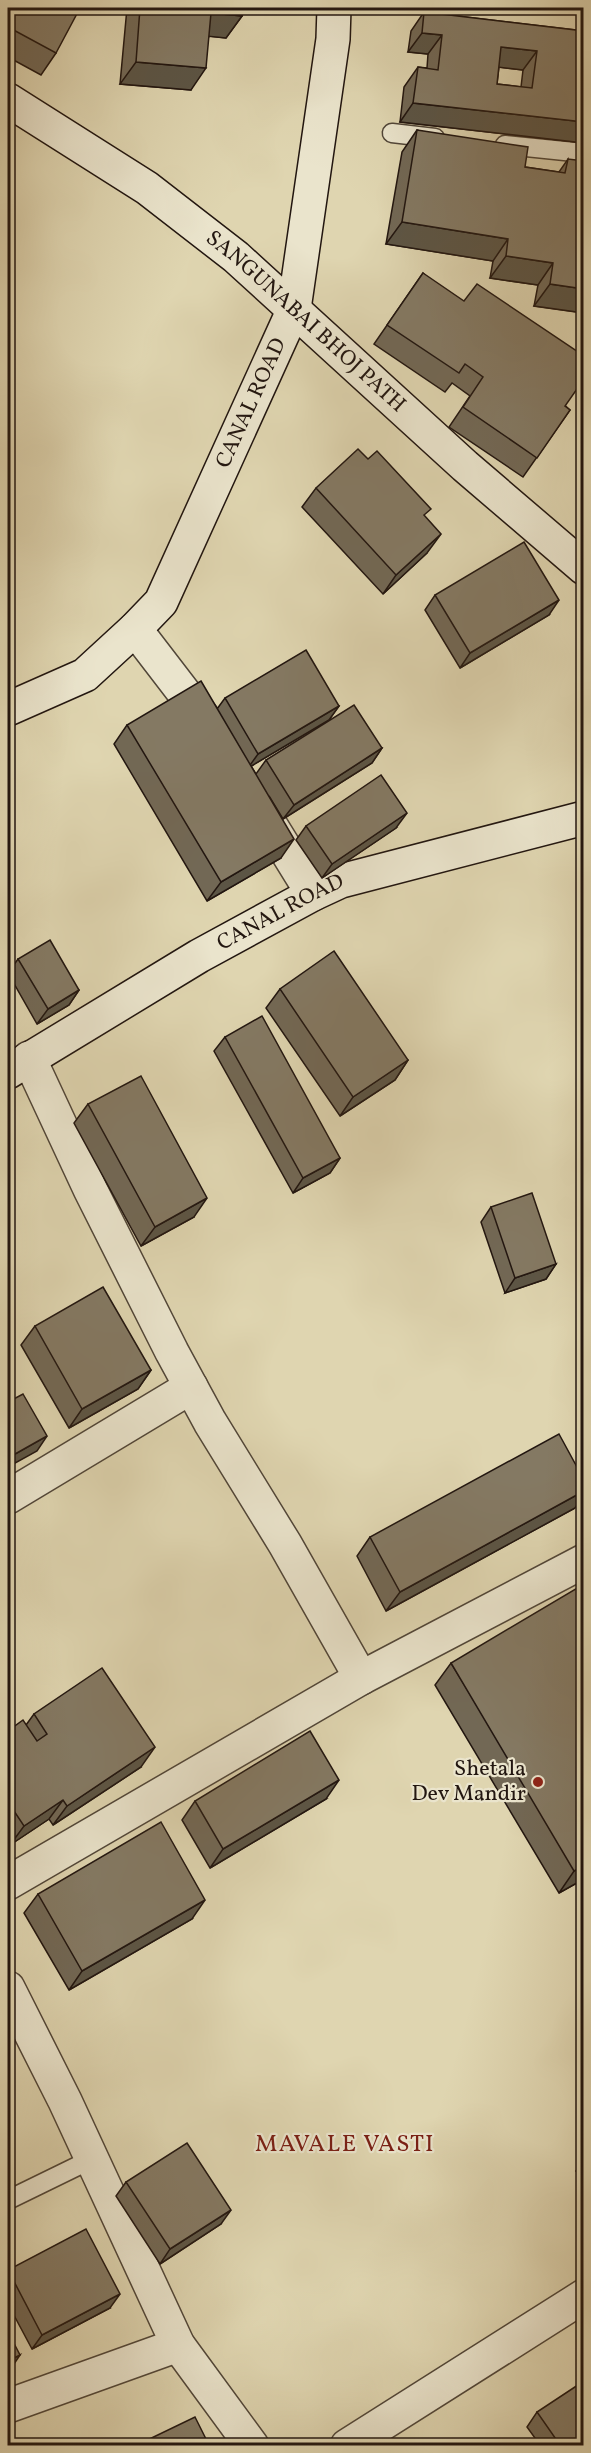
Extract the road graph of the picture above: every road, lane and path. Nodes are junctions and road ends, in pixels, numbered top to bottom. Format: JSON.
{"nodes":[{"id":1,"x":334,"y":8,"type":"edge"},
{"id":2,"x":8,"y":100,"type":"edge"},
{"id":3,"x":392,"y":134,"type":"dead end"},
{"id":4,"x":449,"y":139,"type":"edge"},
{"id":5,"x":482,"y":143,"type":"edge"},
{"id":6,"x":584,"y":153,"type":"edge"},
{"id":7,"x":294,"y":309,"type":"junction"},
{"id":8,"x":584,"y":568,"type":"edge"},
{"id":9,"x":135,"y":630,"type":"junction"},
{"id":10,"x":8,"y":709,"type":"edge"},
{"id":11,"x":224,"y":748,"type":"edge"},
{"id":12,"x":247,"y":787,"type":"edge"},
{"id":13,"x":584,"y":818,"type":"edge"},
{"id":14,"x":313,"y":894,"type":"junction"},
{"id":15,"x":18,"y":1065,"type":"edge"},
{"id":16,"x":191,"y":1387,"type":"junction"},
{"id":17,"x":8,"y":1497,"type":"edge"},
{"id":18,"x":584,"y":1561,"type":"edge"},
{"id":19,"x":361,"y":1678,"type":"junction"},
{"id":20,"x":8,"y":1883,"type":"edge"},
{"id":21,"x":8,"y":1988,"type":"edge"},
{"id":22,"x":92,"y":2159,"type":"junction"},
{"id":23,"x":8,"y":2200,"type":"edge"},
{"id":24,"x":584,"y":2296,"type":"edge"},
{"id":25,"x":178,"y":2345,"type":"junction"},
{"id":26,"x":8,"y":2406,"type":"edge"},
{"id":27,"x":252,"y":2445,"type":"edge"},
{"id":28,"x":347,"y":2445,"type":"edge"}],
"edges":[{"from":1,"to":7,"type":"street","name":"CANAL ROAD"},
{"from":2,"to":7,"type":"street","name":"SANGUNABAI BHOJ PATH"},
{"from":3,"to":4,"type":"lane"},
{"from":5,"to":6,"type":"lane"},
{"from":7,"to":8,"type":"street","name":"SANGUNABAI BHOJ PATH"},
{"from":7,"to":9,"type":"street","name":"CANAL ROAD"},
{"from":9,"to":10,"type":"street","name":"CANAL ROAD"},
{"from":9,"to":11,"type":"street"},
{"from":12,"to":14,"type":"street"},
{"from":13,"to":14,"type":"street","name":"CANAL ROAD"},
{"from":14,"to":15,"type":"street","name":"CANAL ROAD"},
{"from":15,"to":16,"type":"street"},
{"from":16,"to":17,"type":"street"},
{"from":16,"to":19,"type":"street"},
{"from":18,"to":19,"type":"street"},
{"from":19,"to":20,"type":"street"},
{"from":21,"to":22,"type":"street"},
{"from":22,"to":23,"type":"lane"},
{"from":22,"to":25,"type":"street"},
{"from":24,"to":28,"type":"street"},
{"from":25,"to":26,"type":"street"},
{"from":25,"to":27,"type":"street"}]}
